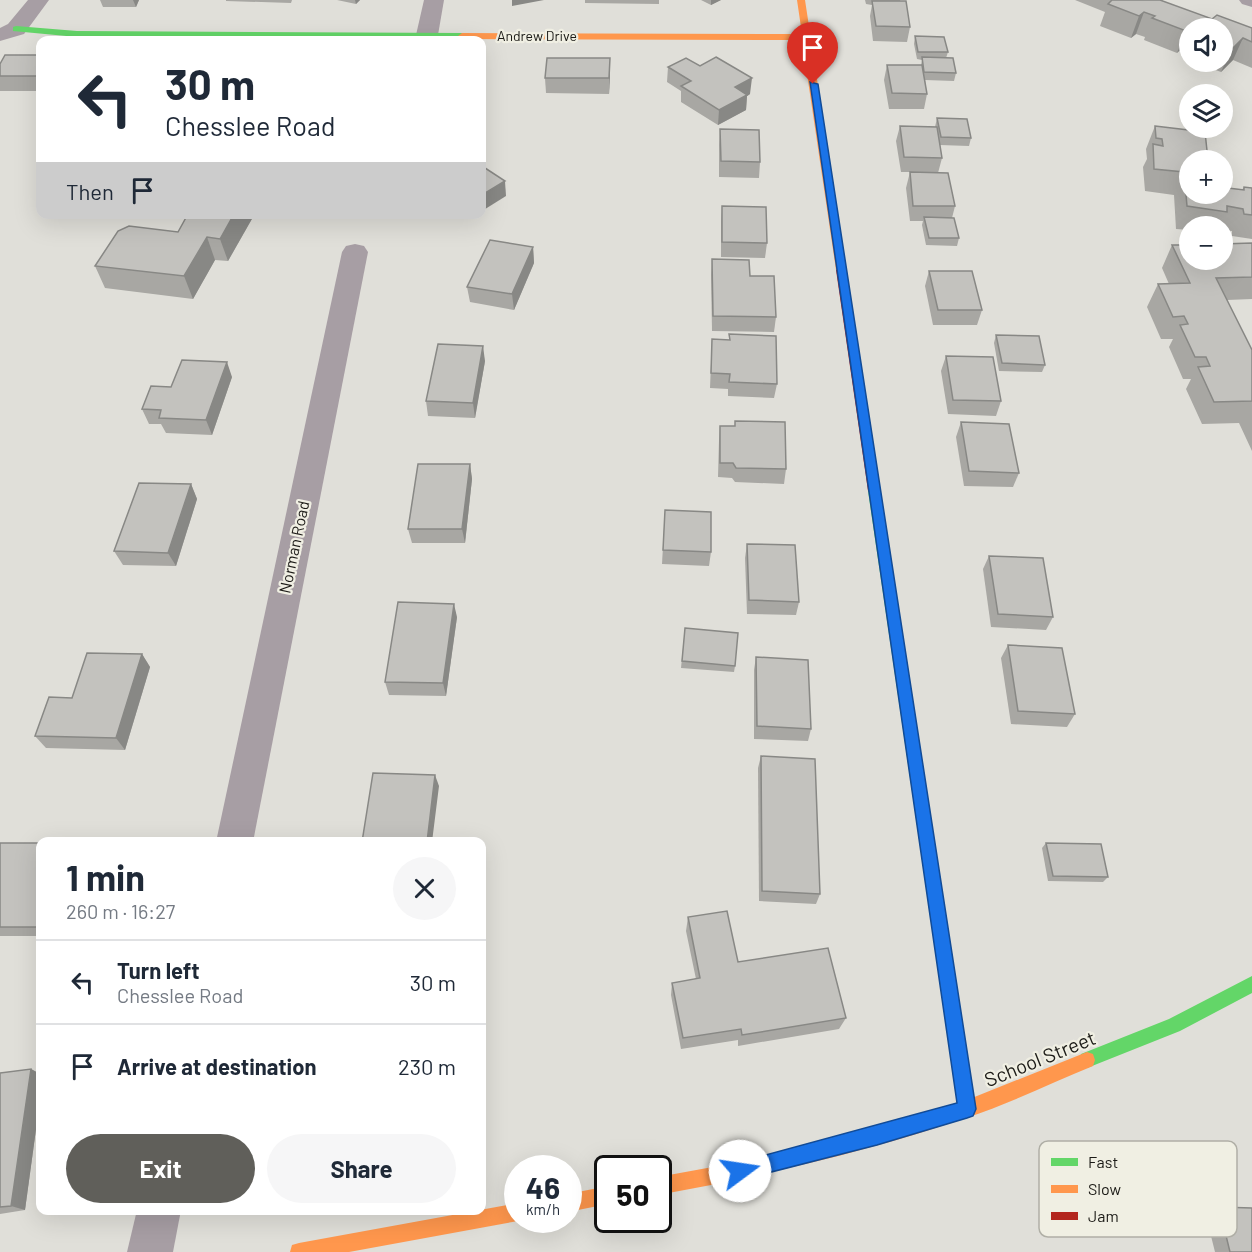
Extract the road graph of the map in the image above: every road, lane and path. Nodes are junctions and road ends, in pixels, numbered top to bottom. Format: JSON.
{"nodes":[{"id":1,"x":39,"y":0,"type":"edge"},
{"id":2,"x":434,"y":0,"type":"edge"},
{"id":3,"x":801,"y":0,"type":"edge"},
{"id":4,"x":8,"y":32,"type":"edge"},
{"id":5,"x":427,"y":35,"type":"junction"},
{"id":6,"x":806,"y":37,"type":"junction"},
{"id":7,"x":355,"y":252,"type":"dead end"},
{"id":8,"x":235,"y":837,"type":"edge"},
{"id":9,"x":1252,"y":984,"type":"edge"},
{"id":10,"x":967,"y":1109,"type":"junction"},
{"id":11,"x":672,"y":1183,"type":"edge"},
{"id":12,"x":158,"y":1215,"type":"edge"},
{"id":13,"x":504,"y":1215,"type":"edge"},
{"id":14,"x":150,"y":1252,"type":"edge"},
{"id":15,"x":299,"y":1252,"type":"edge"}],
"edges":[{"from":1,"to":4,"type":"street"},
{"from":2,"to":5,"type":"street"},
{"from":3,"to":6,"type":"street"},
{"from":4,"to":5,"type":"street","name":"Andrew Drive"},
{"from":5,"to":6,"type":"street","name":"Andrew Drive"},
{"from":6,"to":10,"type":"street"},
{"from":7,"to":8,"type":"street","name":"Norman Road"},
{"from":9,"to":10,"type":"street","name":"School Street"},
{"from":10,"to":11,"type":"street","name":"School Street"},
{"from":12,"to":14,"type":"street"},
{"from":13,"to":15,"type":"street"}]}
